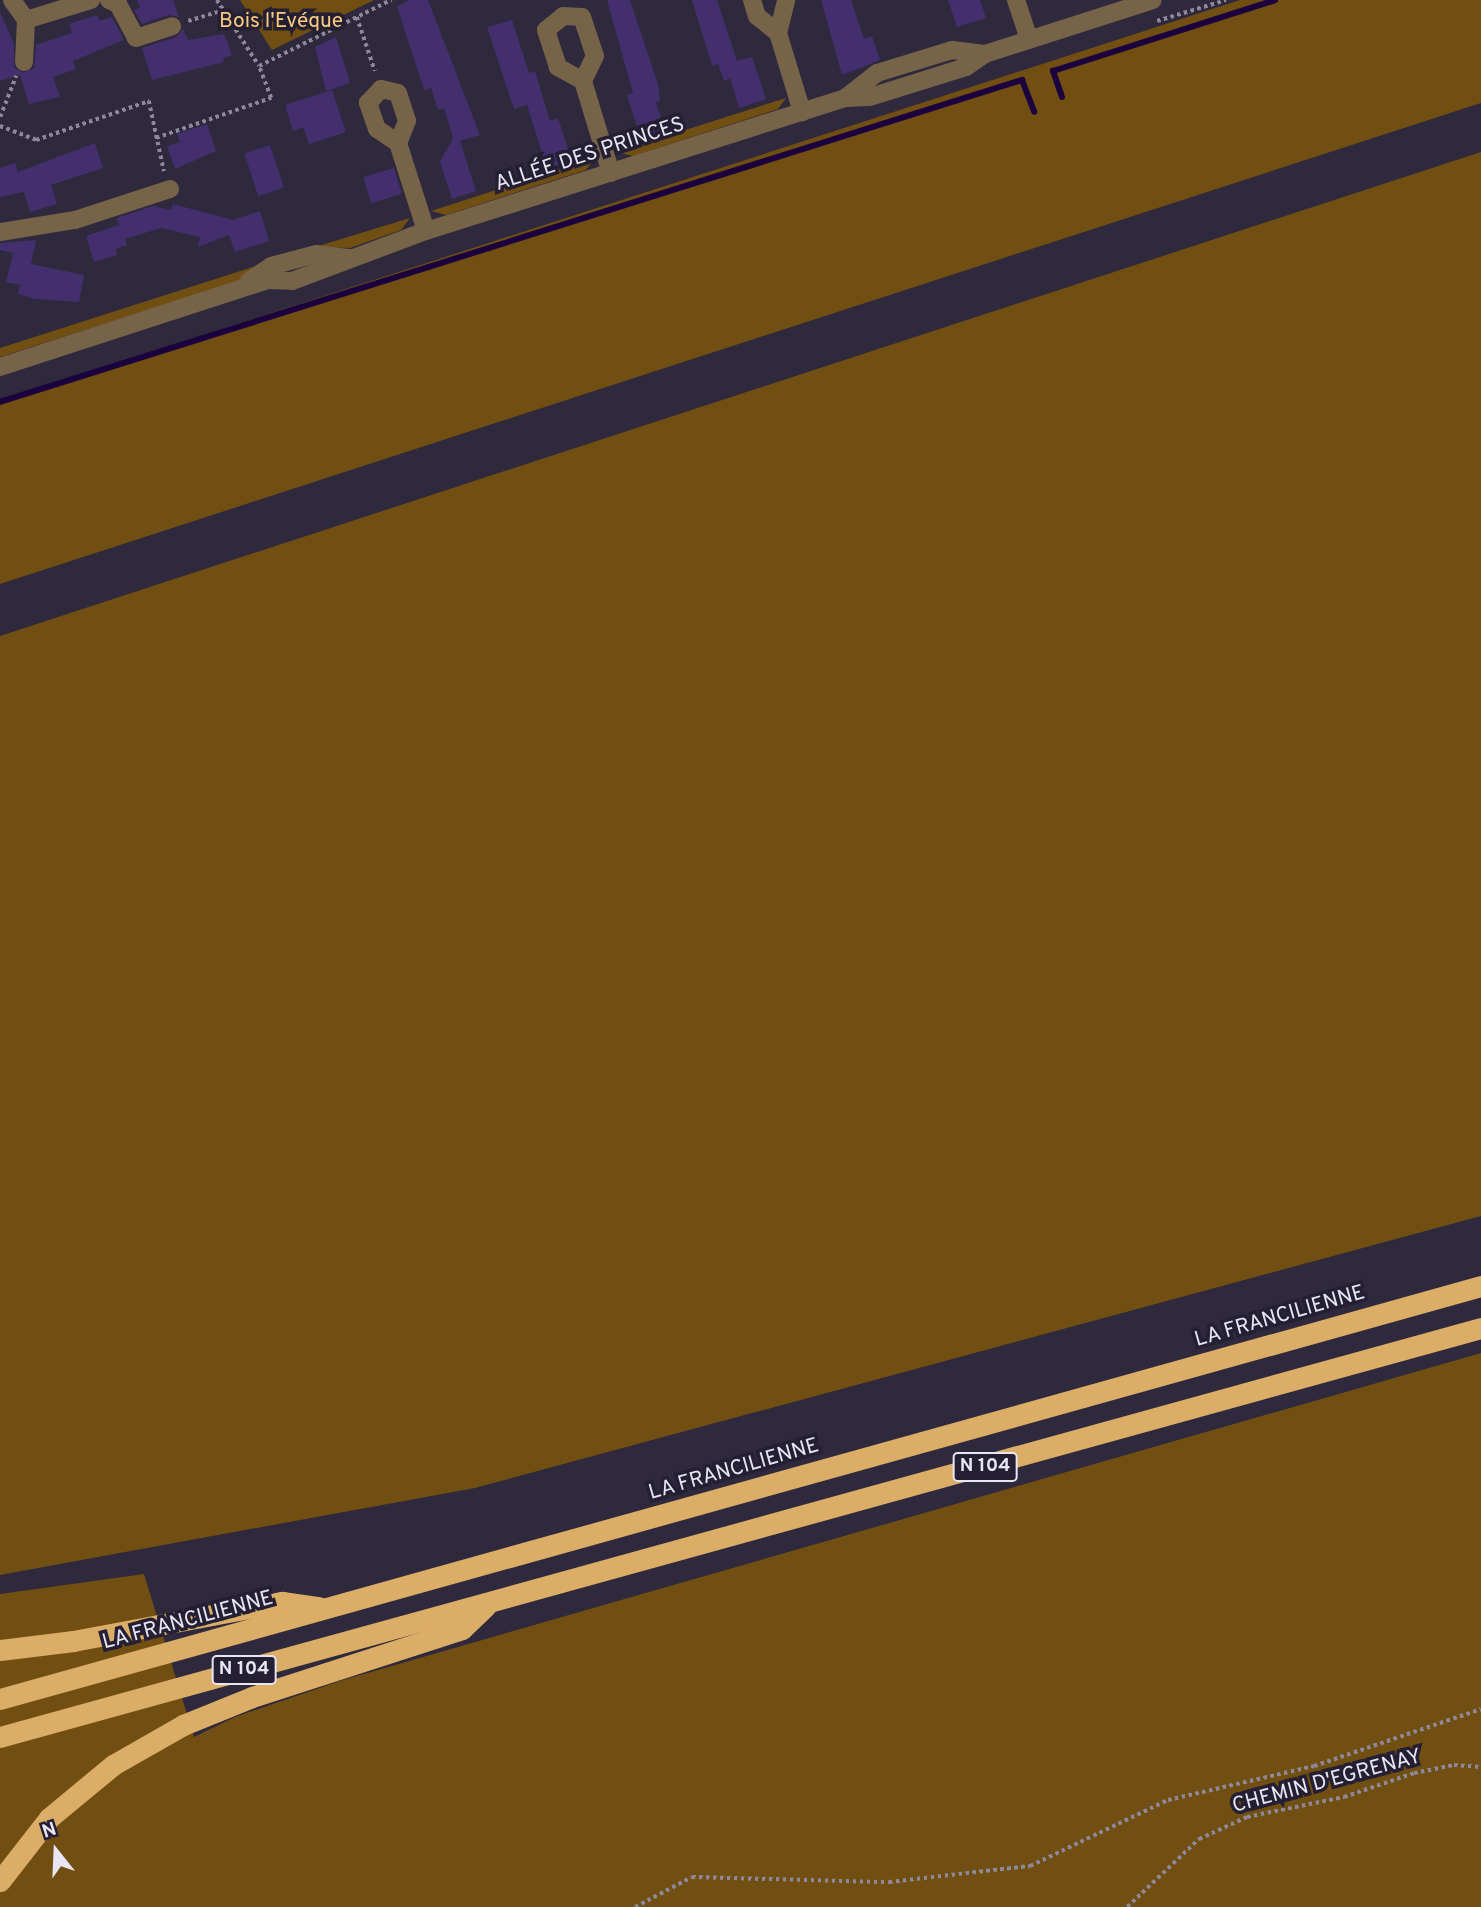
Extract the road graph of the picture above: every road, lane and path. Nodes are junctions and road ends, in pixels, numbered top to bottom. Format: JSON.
{"nodes":[{"id":1,"x":12,"y":0,"type":"edge"},
{"id":2,"x":91,"y":0,"type":"edge"},
{"id":3,"x":109,"y":0,"type":"edge"},
{"id":4,"x":217,"y":0,"type":"edge"},
{"id":5,"x":391,"y":0,"type":"edge"},
{"id":6,"x":752,"y":0,"type":"edge"},
{"id":7,"x":786,"y":0,"type":"edge"},
{"id":8,"x":1016,"y":0,"type":"edge"},
{"id":9,"x":1153,"y":0,"type":"edge"},
{"id":10,"x":223,"y":10,"type":"junction"},
{"id":11,"x":357,"y":17,"type":"junction"},
{"id":12,"x":26,"y":20,"type":"junction"},
{"id":13,"x":172,"y":26,"type":"joint"},
{"id":14,"x":778,"y":33,"type":"junction"},
{"id":15,"x":1029,"y":39,"type":"junction"},
{"id":16,"x":24,"y":62,"type":"joint"},
{"id":17,"x":259,"y":66,"type":"junction"},
{"id":18,"x":583,"y":81,"type":"dead end"},
{"id":19,"x":381,"y":89,"type":"junction"},
{"id":20,"x":802,"y":111,"type":"junction"},
{"id":21,"x":0,"y":117,"type":"edge"},
{"id":22,"x":0,"y":126,"type":"edge"},
{"id":23,"x":156,"y":138,"type":"junction"},
{"id":24,"x":398,"y":143,"type":"junction"},
{"id":25,"x":611,"y":173,"type":"junction"},
{"id":26,"x":170,"y":189,"type":"joint"},
{"id":27,"x":426,"y":231,"type":"junction"},
{"id":28,"x":0,"y":232,"type":"edge"},
{"id":29,"x":0,"y":367,"type":"edge"},
{"id":30,"x":1481,"y":1286,"type":"edge"},
{"id":31,"x":1481,"y":1328,"type":"edge"},
{"id":32,"x":489,"y":1604,"type":"junction"},
{"id":33,"x":328,"y":1608,"type":"junction"},
{"id":34,"x":0,"y":1650,"type":"edge"},
{"id":35,"x":0,"y":1699,"type":"edge"},
{"id":36,"x":1481,"y":1709,"type":"edge"},
{"id":37,"x":0,"y":1738,"type":"edge"},
{"id":38,"x":1481,"y":1767,"type":"edge"},
{"id":39,"x":0,"y":1881,"type":"edge"},
{"id":40,"x":635,"y":1907,"type":"edge"},
{"id":41,"x":1126,"y":1907,"type":"edge"}],
"edges":[{"from":1,"to":12,"type":"street"},
{"from":2,"to":12,"type":"street"},
{"from":3,"to":13,"type":"street"},
{"from":4,"to":10,"type":"path"},
{"from":5,"to":11,"type":"path"},
{"from":6,"to":14,"type":"street"},
{"from":7,"to":14,"type":"street"},
{"from":8,"to":15,"type":"street"},
{"from":9,"to":15,"type":"street","name":"ALLÉE DES PRINCES"},
{"from":10,"to":13,"type":"path"},
{"from":10,"to":17,"type":"path"},
{"from":11,"to":17,"type":"path"},
{"from":11,"to":19,"type":"path"},
{"from":12,"to":16,"type":"street"},
{"from":14,"to":20,"type":"street"},
{"from":15,"to":20,"type":"street","name":"ALLÉE DES PRINCES"},
{"from":16,"to":21,"type":"path"},
{"from":17,"to":23,"type":"path"},
{"from":18,"to":25,"type":"street"},
{"from":19,"to":24,"type":"street"},
{"from":19,"to":24,"type":"street"},
{"from":20,"to":25,"type":"street","name":"ALLÉE DES PRINCES"},
{"from":22,"to":23,"type":"path"},
{"from":23,"to":26,"type":"path"},
{"from":24,"to":27,"type":"street"},
{"from":25,"to":27,"type":"street","name":"ALLÉE DES PRINCES"},
{"from":26,"to":28,"type":"street"},
{"from":27,"to":29,"type":"street","name":"ALLÉE DES PRINCES"},
{"from":30,"to":33,"type":"highway","name":"LA FRANCILIENNE","number":"N 104"},
{"from":31,"to":32,"type":"highway","number":"N 104"},
{"from":32,"to":37,"type":"highway","number":"N 104"},
{"from":32,"to":39,"type":"highway"},
{"from":33,"to":34,"type":"highway"},
{"from":33,"to":35,"type":"highway","name":"LA FRANCILIENNE","number":"N 104"},
{"from":36,"to":40,"type":"path"},
{"from":38,"to":41,"type":"path","name":"CHEMIN D'EGRENAY"}]}
